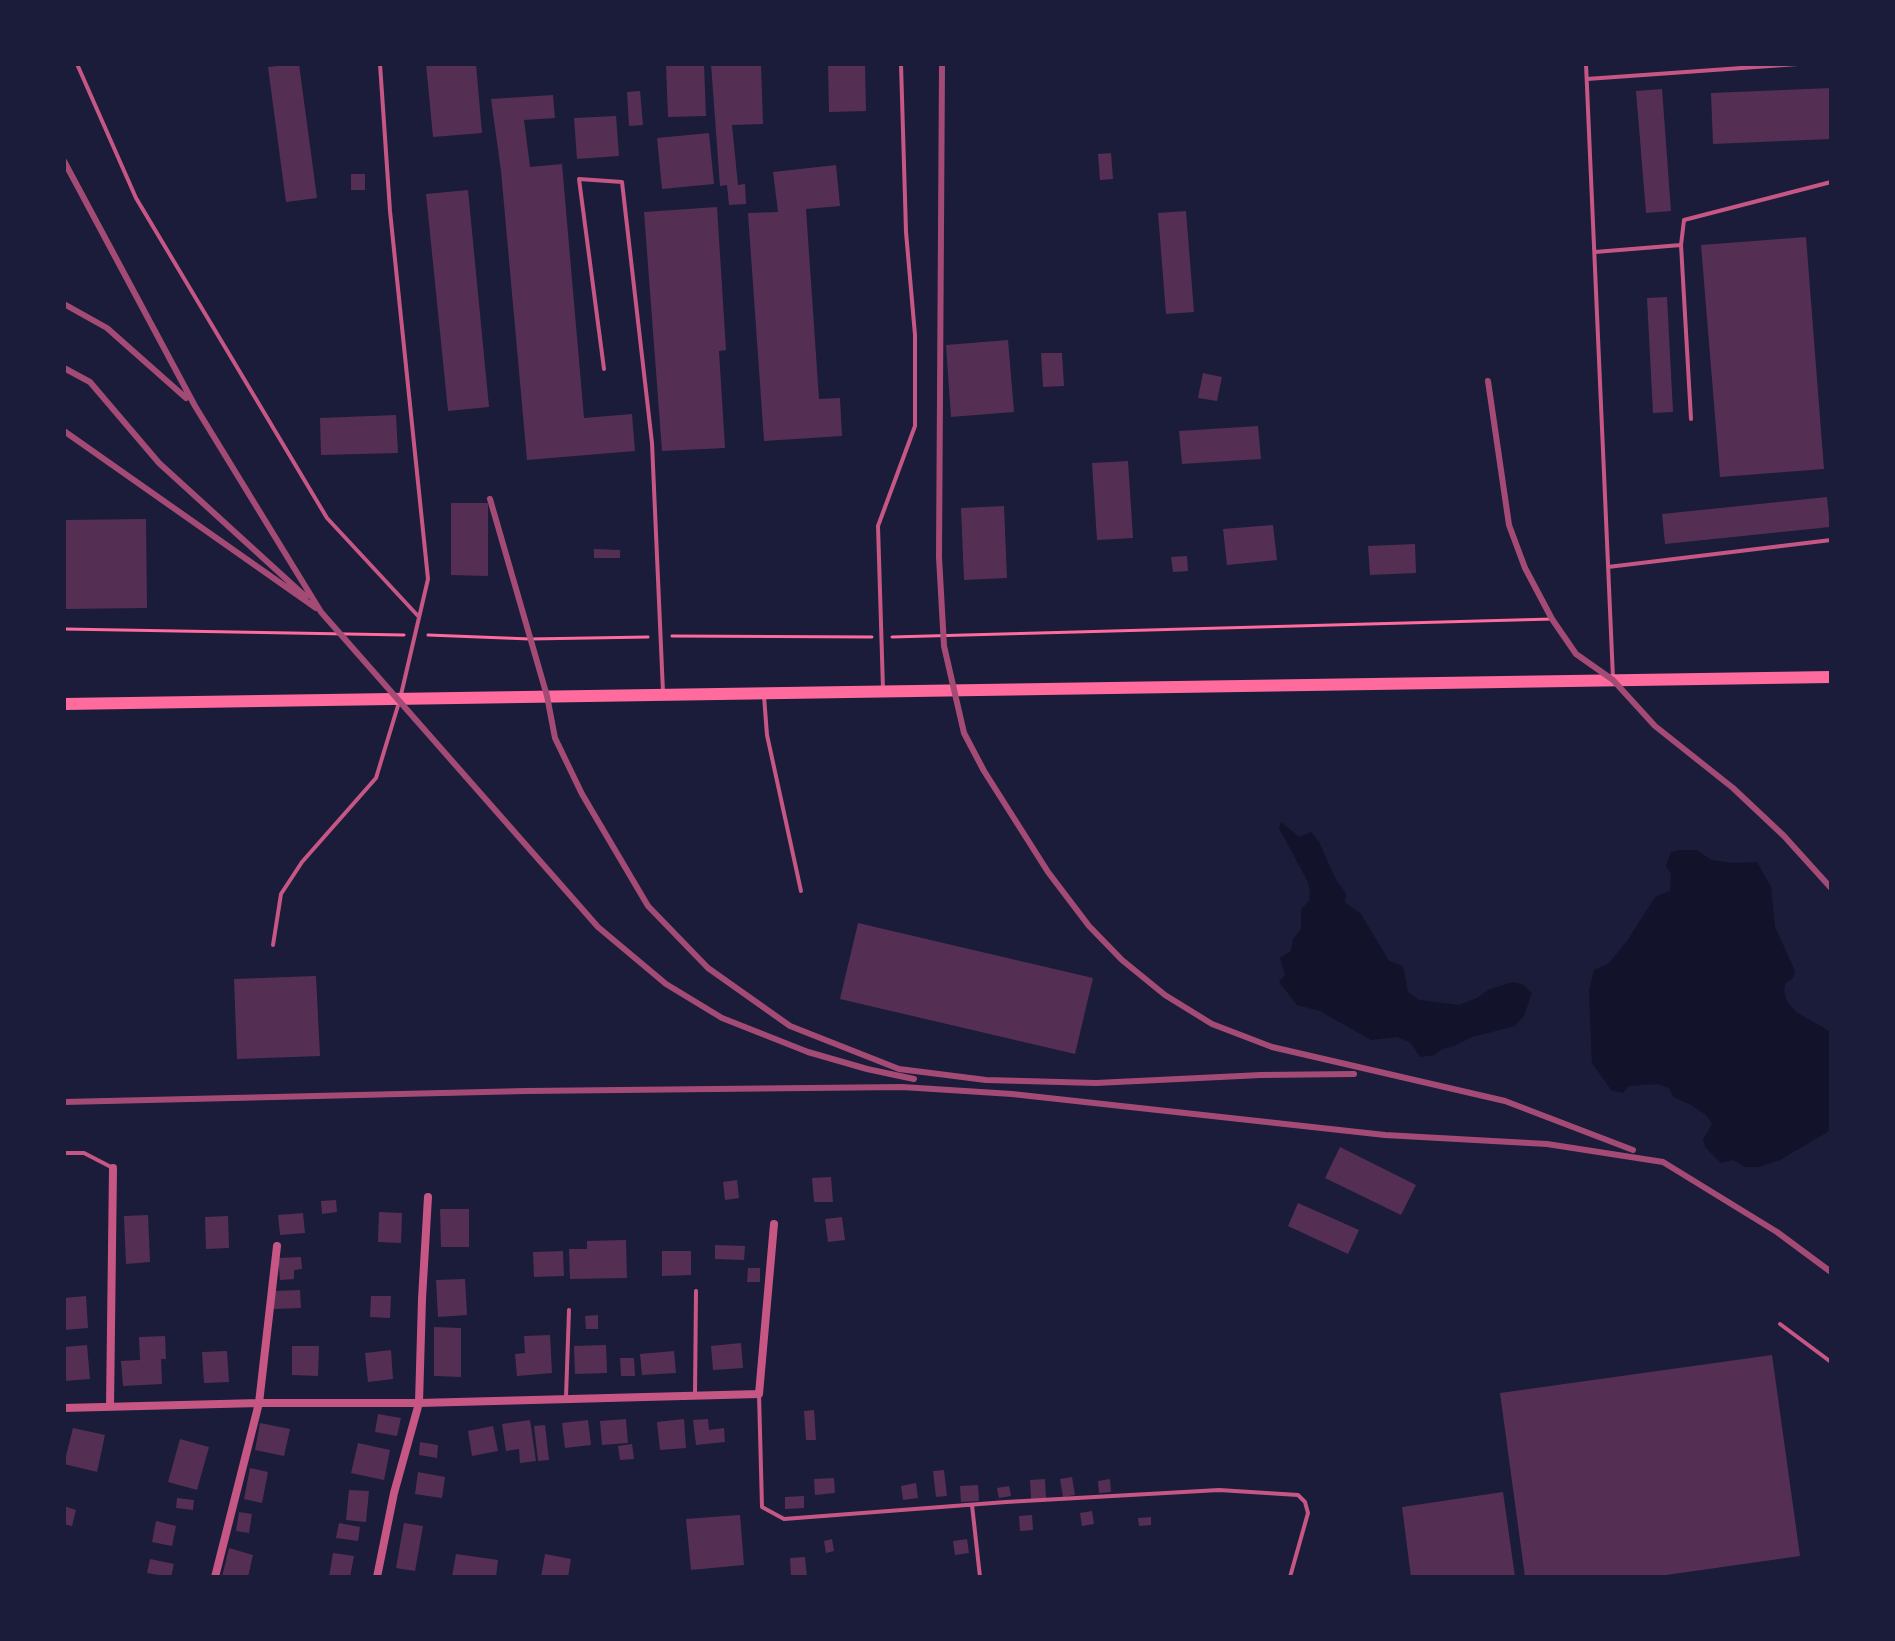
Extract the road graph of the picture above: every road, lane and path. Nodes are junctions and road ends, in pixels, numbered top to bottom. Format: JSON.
{"nodes":[{"id":1,"x":77,"y":64,"type":"edge"},
{"id":2,"x":380,"y":64,"type":"edge"},
{"id":3,"x":901,"y":64,"type":"edge"},
{"id":4,"x":1586,"y":64,"type":"edge"},
{"id":5,"x":1798,"y":64,"type":"edge"},
{"id":6,"x":1587,"y":79,"type":"junction"},
{"id":7,"x":1831,"y":182,"type":"edge"},
{"id":8,"x":1681,"y":245,"type":"junction"},
{"id":9,"x":1595,"y":252,"type":"junction"},
{"id":10,"x":604,"y":369,"type":"dead end"},
{"id":11,"x":1691,"y":419,"type":"dead end"},
{"id":12,"x":1831,"y":540,"type":"edge"},
{"id":13,"x":1608,"y":567,"type":"junction"},
{"id":14,"x":419,"y":617,"type":"junction"},
{"id":15,"x":1552,"y":619,"type":"dead end"},
{"id":16,"x":64,"y":629,"type":"edge"},
{"id":17,"x":415,"y":635,"type":"junction"},
{"id":18,"x":660,"y":636,"type":"junction"},
{"id":19,"x":882,"y":637,"type":"junction"},
{"id":20,"x":1831,"y":677,"type":"edge"},
{"id":21,"x":1613,"y":680,"type":"junction"},
{"id":22,"x":883,"y":692,"type":"junction"},
{"id":23,"x":764,"y":693,"type":"junction"},
{"id":24,"x":663,"y":695,"type":"junction"},
{"id":25,"x":400,"y":699,"type":"junction"},
{"id":26,"x":64,"y":704,"type":"edge"},
{"id":27,"x":801,"y":891,"type":"dead end"},
{"id":28,"x":273,"y":945,"type":"dead end"},
{"id":29,"x":64,"y":1153,"type":"edge"},
{"id":30,"x":113,"y":1168,"type":"joint"},
{"id":31,"x":428,"y":1197,"type":"dead end"},
{"id":32,"x":774,"y":1224,"type":"dead end"},
{"id":33,"x":277,"y":1246,"type":"dead end"},
{"id":34,"x":696,"y":1291,"type":"dead end"},
{"id":35,"x":569,"y":1310,"type":"dead end"},
{"id":36,"x":1780,"y":1324,"type":"dead end"},
{"id":37,"x":1831,"y":1362,"type":"edge"},
{"id":38,"x":759,"y":1394,"type":"junction"},
{"id":39,"x":695,"y":1396,"type":"junction"},
{"id":40,"x":566,"y":1399,"type":"junction"},
{"id":41,"x":259,"y":1403,"type":"junction"},
{"id":42,"x":419,"y":1403,"type":"junction"},
{"id":43,"x":110,"y":1407,"type":"junction"},
{"id":44,"x":64,"y":1408,"type":"edge"},
{"id":45,"x":972,"y":1505,"type":"junction"},
{"id":46,"x":215,"y":1577,"type":"edge"},
{"id":47,"x":377,"y":1577,"type":"edge"},
{"id":48,"x":980,"y":1577,"type":"edge"},
{"id":49,"x":1290,"y":1577,"type":"edge"}],
"edges":[{"from":1,"to":14,"type":"lane"},
{"from":2,"to":14,"type":"lane"},
{"from":3,"to":19,"type":"lane"},
{"from":4,"to":6,"type":"lane"},
{"from":5,"to":6,"type":"lane"},
{"from":6,"to":9,"type":"lane"},
{"from":7,"to":8,"type":"lane"},
{"from":8,"to":9,"type":"lane"},
{"from":8,"to":11,"type":"lane"},
{"from":9,"to":13,"type":"lane"},
{"from":10,"to":18,"type":"lane"},
{"from":12,"to":13,"type":"lane"},
{"from":13,"to":21,"type":"lane"},
{"from":14,"to":17,"type":"lane"},
{"from":15,"to":19,"type":"path"},
{"from":16,"to":17,"type":"path"},
{"from":17,"to":18,"type":"path"},
{"from":17,"to":25,"type":"lane"},
{"from":18,"to":19,"type":"path"},
{"from":18,"to":24,"type":"lane"},
{"from":19,"to":22,"type":"lane"},
{"from":20,"to":21,"type":"main road"},
{"from":21,"to":22,"type":"main road"},
{"from":22,"to":23,"type":"main road"},
{"from":23,"to":24,"type":"main road"},
{"from":23,"to":27,"type":"lane"},
{"from":24,"to":25,"type":"main road"},
{"from":25,"to":26,"type":"main road"},
{"from":25,"to":28,"type":"lane"},
{"from":29,"to":30,"type":"lane"},
{"from":30,"to":43,"type":"street"},
{"from":31,"to":42,"type":"street"},
{"from":32,"to":38,"type":"street"},
{"from":33,"to":41,"type":"street"},
{"from":34,"to":39,"type":"lane"},
{"from":35,"to":40,"type":"lane"},
{"from":36,"to":37,"type":"lane"},
{"from":38,"to":39,"type":"street"},
{"from":38,"to":45,"type":"lane"},
{"from":39,"to":40,"type":"street"},
{"from":40,"to":42,"type":"street"},
{"from":41,"to":42,"type":"street"},
{"from":41,"to":43,"type":"street"},
{"from":41,"to":46,"type":"street"},
{"from":42,"to":47,"type":"street"},
{"from":43,"to":44,"type":"street"},
{"from":45,"to":48,"type":"lane"},
{"from":45,"to":49,"type":"lane"}]}
